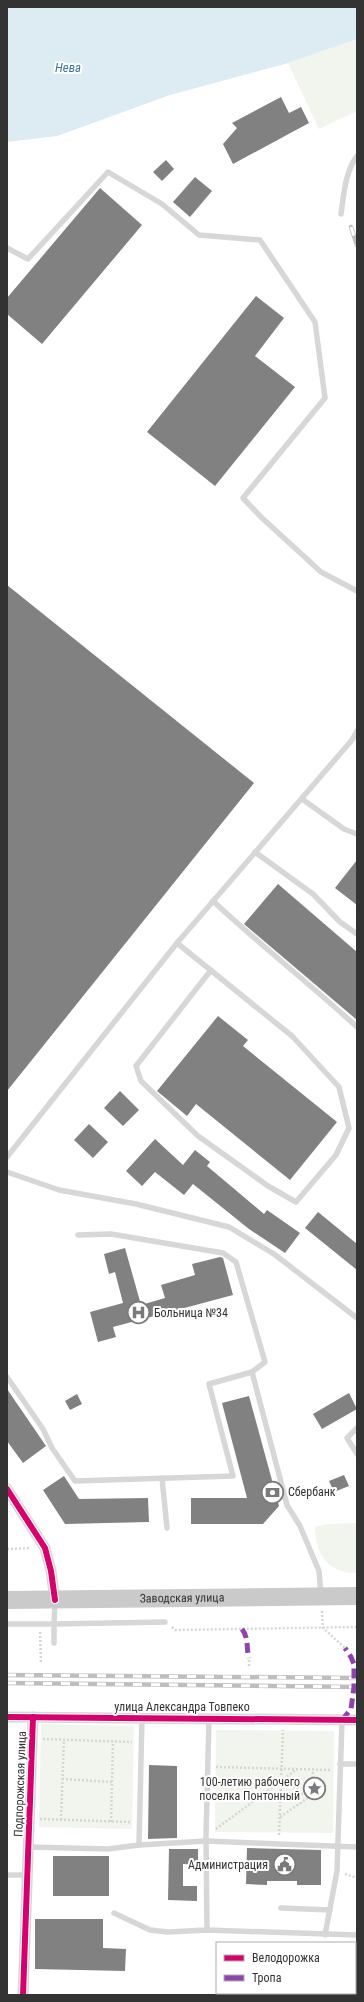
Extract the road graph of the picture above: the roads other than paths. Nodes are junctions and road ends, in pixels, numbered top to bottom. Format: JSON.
{"nodes":[{"id":1,"x":357,"y":156,"type":"edge"},
{"id":2,"x":341,"y":214,"type":"dead end"},
{"id":3,"x":7,"y":248,"type":"edge"},
{"id":4,"x":357,"y":591,"type":"edge"},
{"id":5,"x":357,"y":731,"type":"edge"},
{"id":6,"x":302,"y":799,"type":"junction"},
{"id":7,"x":357,"y":834,"type":"edge"},
{"id":8,"x":255,"y":852,"type":"junction"},
{"id":9,"x":213,"y":901,"type":"junction"},
{"id":10,"x":357,"y":934,"type":"edge"},
{"id":11,"x":177,"y":943,"type":"junction"},
{"id":12,"x":210,"y":970,"type":"junction"},
{"id":13,"x":357,"y":1027,"type":"edge"},
{"id":14,"x":7,"y":1157,"type":"edge"},
{"id":15,"x":7,"y":1172,"type":"edge"},
{"id":16,"x":78,"y":1235,"type":"dead end"},
{"id":17,"x":357,"y":1318,"type":"edge"},
{"id":18,"x":252,"y":1372,"type":"junction"},
{"id":19,"x":7,"y":1377,"type":"edge"},
{"id":20,"x":357,"y":1428,"type":"edge"},
{"id":21,"x":357,"y":1454,"type":"edge"},
{"id":22,"x":162,"y":1478,"type":"junction"},
{"id":23,"x":7,"y":1489,"type":"edge"},
{"id":24,"x":167,"y":1528,"type":"dead end"},
{"id":25,"x":357,"y":1596,"type":"edge"},
{"id":26,"x":321,"y":1597,"type":"junction"},
{"id":27,"x":7,"y":1600,"type":"edge"},
{"id":28,"x":55,"y":1600,"type":"junction"},
{"id":29,"x":165,"y":1622,"type":"road end"},
{"id":30,"x":7,"y":1624,"type":"edge"},
{"id":31,"x":54,"y":1624,"type":"junction"},
{"id":32,"x":54,"y":1643,"type":"dead end"},
{"id":33,"x":7,"y":1717,"type":"edge"},
{"id":34,"x":33,"y":1717,"type":"junction"},
{"id":35,"x":142,"y":1718,"type":"junction"},
{"id":36,"x":210,"y":1719,"type":"junction"},
{"id":37,"x":342,"y":1720,"type":"junction"},
{"id":38,"x":357,"y":1720,"type":"edge"},
{"id":39,"x":357,"y":1764,"type":"edge"},
{"id":40,"x":340,"y":1767,"type":"junction"},
{"id":41,"x":206,"y":1838,"type":"junction"},
{"id":42,"x":139,"y":1845,"type":"junction"},
{"id":43,"x":338,"y":1846,"type":"junction"},
{"id":44,"x":28,"y":1847,"type":"junction"},
{"id":45,"x":357,"y":1847,"type":"edge"},
{"id":46,"x":7,"y":1875,"type":"edge"},
{"id":47,"x":27,"y":1875,"type":"junction"},
{"id":48,"x":281,"y":1908,"type":"dead end"},
{"id":49,"x":330,"y":1910,"type":"junction"},
{"id":50,"x":114,"y":1914,"type":"dead end"},
{"id":51,"x":208,"y":1930,"type":"junction"},
{"id":52,"x":325,"y":1935,"type":"junction"},
{"id":53,"x":357,"y":1935,"type":"edge"},
{"id":54,"x":23,"y":1995,"type":"edge"}],
"edges":[{"from":1,"to":2,"type":"lane"},
{"from":3,"to":4,"type":"lane"},
{"from":5,"to":6,"type":"lane"},
{"from":6,"to":7,"type":"lane"},
{"from":6,"to":8,"type":"lane"},
{"from":8,"to":9,"type":"lane"},
{"from":8,"to":10,"type":"lane"},
{"from":9,"to":11,"type":"lane"},
{"from":9,"to":13,"type":"lane"},
{"from":11,"to":12,"type":"lane"},
{"from":11,"to":14,"type":"lane"},
{"from":12,"to":12,"type":"lane"},
{"from":15,"to":17,"type":"lane"},
{"from":16,"to":18,"type":"lane"},
{"from":18,"to":22,"type":"lane"},
{"from":18,"to":26,"type":"lane"},
{"from":19,"to":22,"type":"lane"},
{"from":20,"to":21,"type":"lane"},
{"from":22,"to":24,"type":"lane"},
{"from":23,"to":28,"type":"street"},
{"from":25,"to":26,"type":"main road","name":"Заводская улица"},
{"from":26,"to":28,"type":"main road","name":"Заводская улица"},
{"from":27,"to":28,"type":"main road","name":"Заводская улица"},
{"from":28,"to":31,"type":"lane"},
{"from":29,"to":31,"type":"lane"},
{"from":30,"to":31,"type":"lane"},
{"from":31,"to":32,"type":"lane"},
{"from":33,"to":34,"type":"street","name":"улица Александра Товпеко"},
{"from":34,"to":35,"type":"street","name":"улица Александра Товпеко"},
{"from":34,"to":44,"type":"street","name":"Подпорожская улица"},
{"from":35,"to":36,"type":"street","name":"улица Александра Товпеко"},
{"from":35,"to":42,"type":"lane"},
{"from":36,"to":37,"type":"street","name":"улица Александра Товпеко"},
{"from":36,"to":41,"type":"lane"},
{"from":37,"to":38,"type":"street","name":"улица Александра Товпеко"},
{"from":37,"to":40,"type":"lane"},
{"from":39,"to":40,"type":"lane"},
{"from":40,"to":43,"type":"lane"},
{"from":41,"to":42,"type":"lane"},
{"from":41,"to":43,"type":"lane"},
{"from":41,"to":51,"type":"lane"},
{"from":42,"to":44,"type":"lane"},
{"from":43,"to":45,"type":"lane"},
{"from":43,"to":49,"type":"lane"},
{"from":44,"to":47,"type":"street","name":"Подпорожская улица"},
{"from":46,"to":47,"type":"lane"},
{"from":47,"to":54,"type":"street","name":"Подпорожская улица"},
{"from":48,"to":49,"type":"lane"},
{"from":49,"to":52,"type":"lane"},
{"from":50,"to":51,"type":"lane"},
{"from":51,"to":52,"type":"lane"},
{"from":52,"to":53,"type":"lane"}]}
